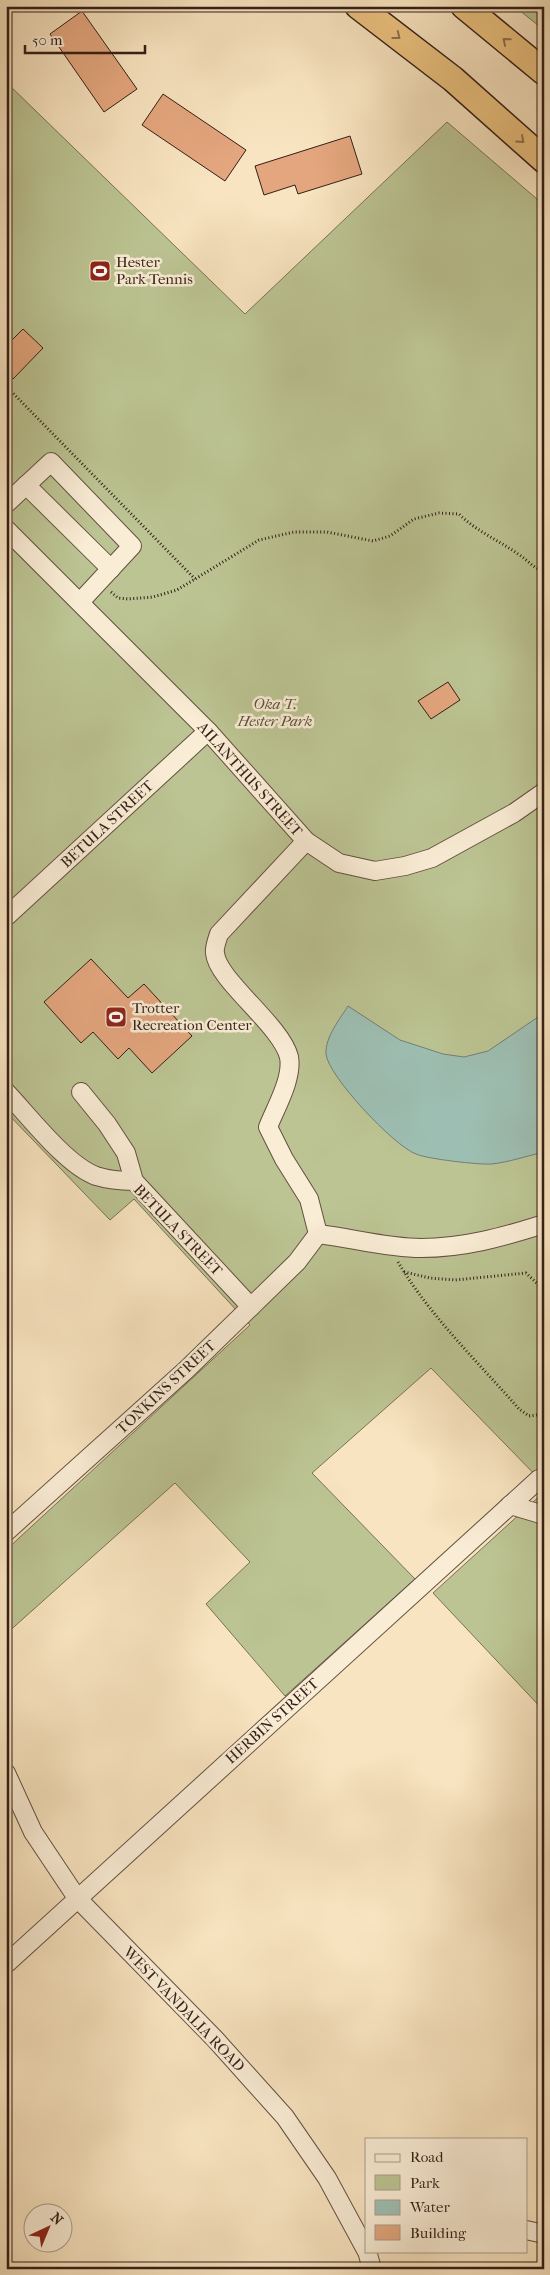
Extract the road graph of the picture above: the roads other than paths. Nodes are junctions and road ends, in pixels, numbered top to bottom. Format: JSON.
{"nodes":[{"id":1,"x":358,"y":6,"type":"edge"},
{"id":2,"x":464,"y":6,"type":"edge"},
{"id":3,"x":544,"y":72,"type":"edge"},
{"id":4,"x":544,"y":160,"type":"edge"},
{"id":5,"x":26,"y":485,"type":"junction"},
{"id":6,"x":6,"y":504,"type":"edge"},
{"id":7,"x":6,"y":529,"type":"edge"},
{"id":8,"x":110,"y":569,"type":"junction"},
{"id":9,"x":80,"y":602,"type":"junction"},
{"id":10,"x":208,"y":731,"type":"junction"},
{"id":11,"x":544,"y":792,"type":"edge"},
{"id":12,"x":306,"y":841,"type":"junction"},
{"id":13,"x":6,"y":917,"type":"edge"},
{"id":14,"x":6,"y":1092,"type":"edge"},
{"id":15,"x":81,"y":1092,"type":"dead end"},
{"id":16,"x":134,"y":1181,"type":"junction"},
{"id":17,"x":544,"y":1224,"type":"edge"},
{"id":18,"x":318,"y":1234,"type":"junction"},
{"id":19,"x":251,"y":1307,"type":"junction"},
{"id":20,"x":539,"y":1479,"type":"dead end"},
{"id":21,"x":510,"y":1505,"type":"junction"},
{"id":22,"x":544,"y":1515,"type":"edge"},
{"id":23,"x":6,"y":1532,"type":"edge"},
{"id":24,"x":6,"y":1773,"type":"edge"},
{"id":25,"x":77,"y":1898,"type":"junction"},
{"id":26,"x":6,"y":1964,"type":"edge"},
{"id":27,"x":528,"y":2230,"type":"edge"},
{"id":28,"x":544,"y":2234,"type":"edge"},
{"id":29,"x":365,"y":2245,"type":"edge"},
{"id":30,"x":367,"y":2252,"type":"edge"},
{"id":31,"x":372,"y":2269,"type":"edge"}],
"edges":[{"from":1,"to":4,"type":"highway","one_way":true},
{"from":3,"to":2,"type":"highway","one_way":true},
{"from":5,"to":6,"type":"street"},
{"from":5,"to":8,"type":"street"},
{"from":5,"to":8,"type":"street"},
{"from":7,"to":9,"type":"street","name":"AILANTHUS STREET"},
{"from":8,"to":9,"type":"street"},
{"from":9,"to":10,"type":"street","name":"AILANTHUS STREET"},
{"from":10,"to":12,"type":"street","name":"AILANTHUS STREET"},
{"from":10,"to":13,"type":"street","name":"BETULA STREET"},
{"from":11,"to":12,"type":"street","name":"AILANTHUS STREET"},
{"from":12,"to":18,"type":"street"},
{"from":14,"to":16,"type":"street","name":"BETULA STREET"},
{"from":15,"to":16,"type":"street"},
{"from":16,"to":19,"type":"street","name":"BETULA STREET"},
{"from":17,"to":18,"type":"street"},
{"from":18,"to":19,"type":"street","name":"TONKINS STREET"},
{"from":19,"to":23,"type":"street","name":"TONKINS STREET"},
{"from":20,"to":21,"type":"street","name":"HERBIN STREET"},
{"from":21,"to":22,"type":"street"},
{"from":21,"to":25,"type":"street","name":"HERBIN STREET"},
{"from":24,"to":25,"type":"street","name":"WEST VANDALIA ROAD"},
{"from":25,"to":26,"type":"street","name":"HERBIN STREET"},
{"from":25,"to":29,"type":"street","name":"WEST VANDALIA ROAD"},
{"from":27,"to":28,"type":"street"},
{"from":30,"to":31,"type":"street","name":"WEST VANDALIA ROAD"}]}
